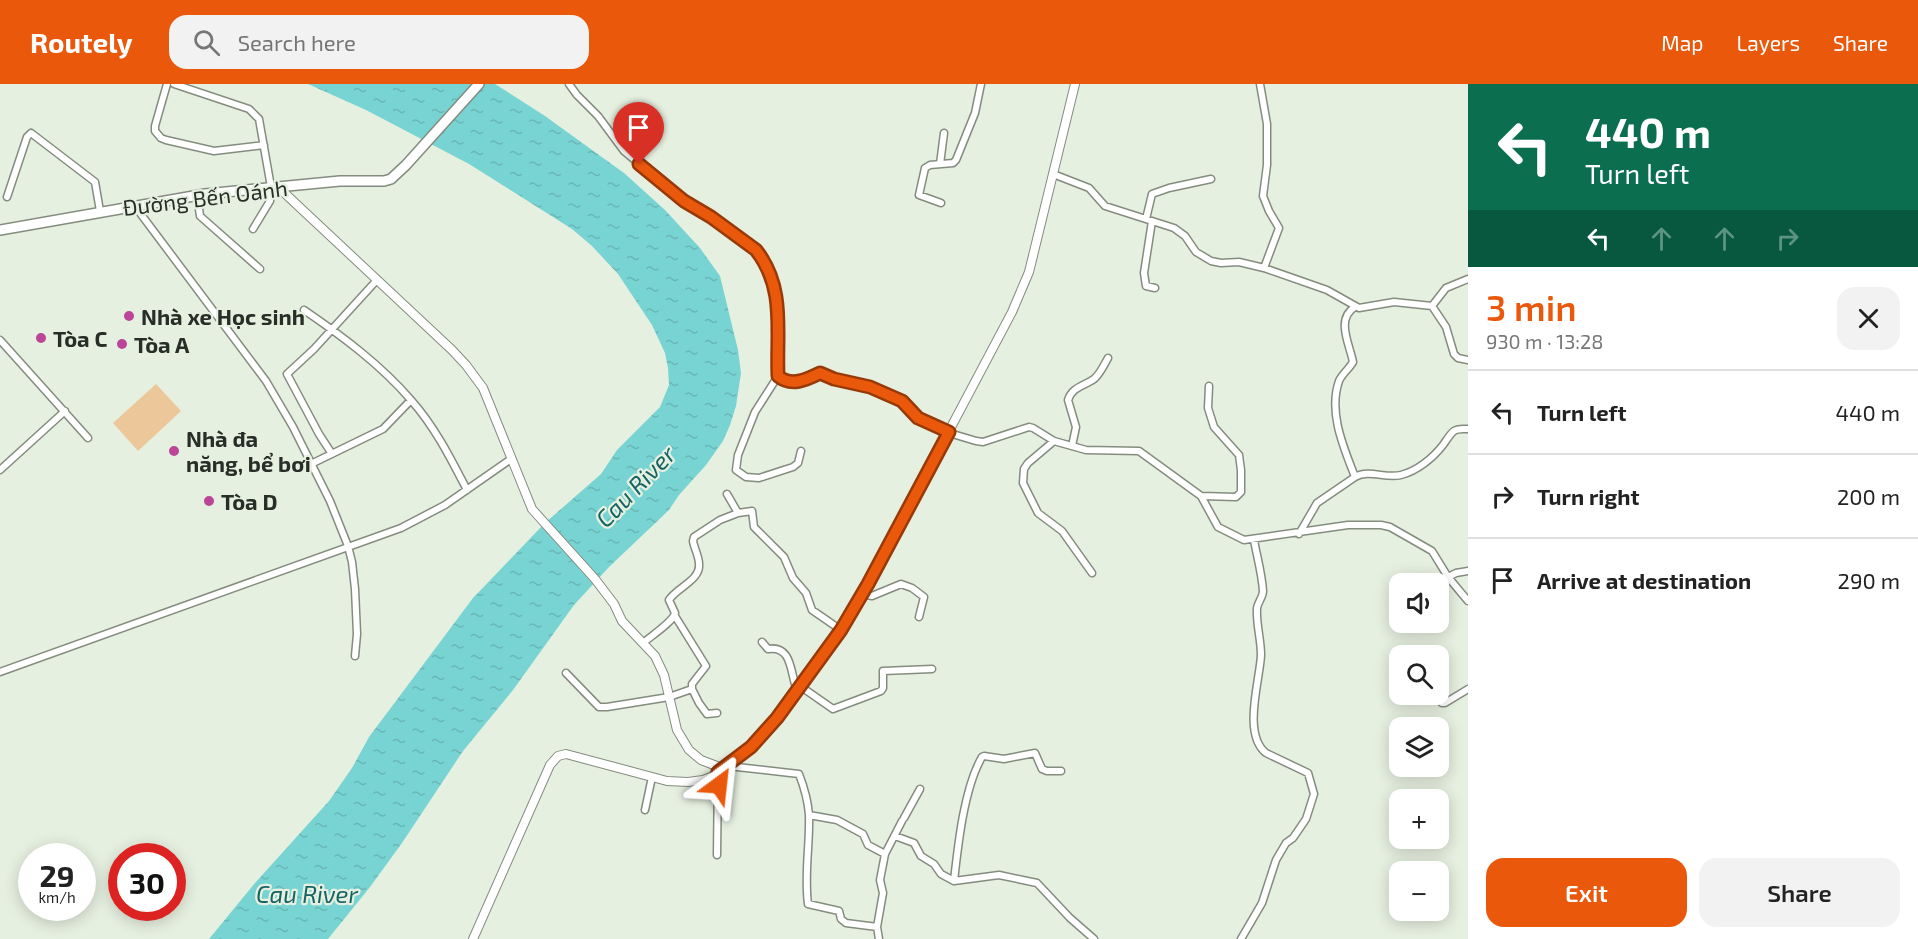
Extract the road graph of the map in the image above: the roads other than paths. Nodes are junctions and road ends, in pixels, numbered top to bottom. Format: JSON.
{"nodes":[{"id":1,"x":167,"y":84,"type":"edge"},
{"id":2,"x":174,"y":84,"type":"edge"},
{"id":3,"x":479,"y":84,"type":"edge"},
{"id":4,"x":569,"y":84,"type":"edge"},
{"id":5,"x":981,"y":84,"type":"edge"},
{"id":6,"x":1076,"y":84,"type":"edge"},
{"id":7,"x":1260,"y":84,"type":"edge"},
{"id":8,"x":944,"y":133,"type":"dead end"},
{"id":9,"x":264,"y":145,"type":"junction"},
{"id":10,"x":940,"y":164,"type":"junction"},
{"id":11,"x":1053,"y":174,"type":"junction"},
{"id":12,"x":1211,"y":179,"type":"dead end"},
{"id":13,"x":275,"y":187,"type":"junction"},
{"id":14,"x":205,"y":194,"type":"junction"},
{"id":15,"x":7,"y":197,"type":"dead end"},
{"id":16,"x":941,"y":203,"type":"dead end"},
{"id":17,"x":134,"y":205,"type":"junction"},
{"id":18,"x":100,"y":211,"type":"junction"},
{"id":19,"x":1149,"y":220,"type":"junction"},
{"id":20,"x":253,"y":229,"type":"dead end"},
{"id":21,"x":0,"y":230,"type":"edge"},
{"id":22,"x":1264,"y":268,"type":"junction"},
{"id":23,"x":260,"y":269,"type":"dead end"},
{"id":24,"x":1468,"y":279,"type":"edge"},
{"id":25,"x":376,"y":281,"type":"junction"},
{"id":26,"x":1155,"y":288,"type":"dead end"},
{"id":27,"x":1432,"y":306,"type":"junction"},
{"id":28,"x":1355,"y":307,"type":"junction"},
{"id":29,"x":304,"y":310,"type":"dead end"},
{"id":30,"x":332,"y":329,"type":"junction"},
{"id":31,"x":0,"y":340,"type":"edge"},
{"id":32,"x":1108,"y":358,"type":"dead end"},
{"id":33,"x":1468,"y":360,"type":"edge"},
{"id":34,"x":778,"y":376,"type":"junction"},
{"id":35,"x":1209,"y":386,"type":"dead end"},
{"id":36,"x":411,"y":400,"type":"junction"},
{"id":37,"x":65,"y":411,"type":"junction"},
{"id":38,"x":1468,"y":429,"type":"edge"},
{"id":39,"x":949,"y":432,"type":"junction"},
{"id":40,"x":88,"y":438,"type":"dead end"},
{"id":41,"x":1054,"y":441,"type":"junction"},
{"id":42,"x":1072,"y":446,"type":"junction"},
{"id":43,"x":801,"y":451,"type":"dead end"},
{"id":44,"x":332,"y":454,"type":"junction"},
{"id":45,"x":511,"y":459,"type":"junction"},
{"id":46,"x":311,"y":464,"type":"junction"},
{"id":47,"x":0,"y":470,"type":"edge"},
{"id":48,"x":1355,"y":477,"type":"junction"},
{"id":49,"x":468,"y":490,"type":"junction"},
{"id":50,"x":727,"y":494,"type":"dead end"},
{"id":51,"x":1201,"y":496,"type":"junction"},
{"id":52,"x":738,"y":513,"type":"junction"},
{"id":53,"x":1299,"y":534,"type":"junction"},
{"id":54,"x":1254,"y":540,"type":"junction"},
{"id":55,"x":348,"y":546,"type":"junction"},
{"id":56,"x":1468,"y":571,"type":"edge"},
{"id":57,"x":1092,"y":573,"type":"dead end"},
{"id":58,"x":1446,"y":573,"type":"edge"},
{"id":59,"x":1449,"y":576,"type":"edge"},
{"id":60,"x":1449,"y":578,"type":"edge"},
{"id":61,"x":862,"y":594,"type":"junction"},
{"id":62,"x":1468,"y":601,"type":"edge"},
{"id":63,"x":675,"y":616,"type":"junction"},
{"id":64,"x":919,"y":617,"type":"dead end"},
{"id":65,"x":841,"y":630,"type":"junction"},
{"id":66,"x":762,"y":642,"type":"dead end"},
{"id":67,"x":643,"y":643,"type":"junction"},
{"id":68,"x":355,"y":656,"type":"dead end"},
{"id":69,"x":932,"y":669,"type":"dead end"},
{"id":70,"x":0,"y":672,"type":"edge"},
{"id":71,"x":566,"y":673,"type":"dead end"},
{"id":72,"x":799,"y":688,"type":"junction"},
{"id":73,"x":692,"y":689,"type":"junction"},
{"id":74,"x":1468,"y":689,"type":"edge"},
{"id":75,"x":669,"y":697,"type":"junction"},
{"id":76,"x":1449,"y":701,"type":"edge"},
{"id":77,"x":717,"y":712,"type":"dead end"},
{"id":78,"x":723,"y":768,"type":"junction"},
{"id":79,"x":1061,"y":771,"type":"dead end"},
{"id":80,"x":652,"y":777,"type":"junction"},
{"id":81,"x":920,"y":789,"type":"dead end"},
{"id":82,"x":645,"y":810,"type":"dead end"},
{"id":83,"x":809,"y":815,"type":"junction"},
{"id":84,"x":895,"y":836,"type":"junction"},
{"id":85,"x":885,"y":854,"type":"junction"},
{"id":86,"x":717,"y":855,"type":"dead end"},
{"id":87,"x":954,"y":881,"type":"junction"},
{"id":88,"x":877,"y":927,"type":"junction"},
{"id":89,"x":473,"y":939,"type":"edge"},
{"id":90,"x":879,"y":939,"type":"edge"},
{"id":91,"x":1094,"y":939,"type":"edge"},
{"id":92,"x":1241,"y":939,"type":"edge"}],
"edges":[{"from":1,"to":9,"type":"street"},
{"from":2,"to":9,"type":"street"},
{"from":3,"to":13,"type":"main road","name":"Đường Bến Oánh"},
{"from":4,"to":34,"type":"street"},
{"from":5,"to":10,"type":"street"},
{"from":6,"to":11,"type":"street"},
{"from":7,"to":22,"type":"street"},
{"from":8,"to":10,"type":"street"},
{"from":9,"to":13,"type":"street"},
{"from":10,"to":16,"type":"street"},
{"from":11,"to":19,"type":"street"},
{"from":11,"to":39,"type":"street"},
{"from":12,"to":19,"type":"street"},
{"from":13,"to":14,"type":"main road","name":"Đường Bến Oánh"},
{"from":13,"to":20,"type":"street"},
{"from":13,"to":25,"type":"street"},
{"from":14,"to":17,"type":"main road","name":"Đường Bến Oánh"},
{"from":14,"to":23,"type":"street"},
{"from":15,"to":18,"type":"street"},
{"from":17,"to":18,"type":"main road","name":"Đường Bến Oánh"},
{"from":17,"to":46,"type":"street"},
{"from":18,"to":21,"type":"main road","name":"Đường Bến Oánh"},
{"from":19,"to":22,"type":"street"},
{"from":19,"to":26,"type":"street"},
{"from":22,"to":28,"type":"street"},
{"from":24,"to":27,"type":"street"},
{"from":25,"to":30,"type":"street"},
{"from":25,"to":45,"type":"street"},
{"from":27,"to":28,"type":"street"},
{"from":27,"to":33,"type":"street"},
{"from":28,"to":48,"type":"street"},
{"from":29,"to":30,"type":"street"},
{"from":30,"to":36,"type":"street"},
{"from":30,"to":44,"type":"street"},
{"from":31,"to":37,"type":"street"},
{"from":32,"to":42,"type":"street"},
{"from":34,"to":39,"type":"street"},
{"from":34,"to":43,"type":"street"},
{"from":35,"to":51,"type":"street"},
{"from":36,"to":44,"type":"street"},
{"from":36,"to":49,"type":"street"},
{"from":37,"to":40,"type":"street"},
{"from":37,"to":47,"type":"street"},
{"from":38,"to":48,"type":"street"},
{"from":39,"to":41,"type":"street"},
{"from":39,"to":61,"type":"street"},
{"from":41,"to":42,"type":"street"},
{"from":41,"to":57,"type":"street"},
{"from":42,"to":51,"type":"street"},
{"from":44,"to":46,"type":"street"},
{"from":45,"to":49,"type":"street"},
{"from":45,"to":67,"type":"street"},
{"from":46,"to":55,"type":"street"},
{"from":48,"to":53,"type":"street"},
{"from":49,"to":55,"type":"street"},
{"from":50,"to":52,"type":"street"},
{"from":51,"to":54,"type":"street"},
{"from":52,"to":63,"type":"street"},
{"from":52,"to":65,"type":"street"},
{"from":53,"to":54,"type":"street"},
{"from":53,"to":58,"type":"street"},
{"from":54,"to":92,"type":"street"},
{"from":55,"to":68,"type":"street"},
{"from":55,"to":70,"type":"street"},
{"from":56,"to":59,"type":"street"},
{"from":60,"to":62,"type":"street"},
{"from":61,"to":64,"type":"street"},
{"from":61,"to":65,"type":"street"},
{"from":63,"to":67,"type":"street"},
{"from":63,"to":73,"type":"street"},
{"from":65,"to":72,"type":"street"},
{"from":66,"to":72,"type":"street"},
{"from":67,"to":75,"type":"street"},
{"from":69,"to":72,"type":"street"},
{"from":71,"to":75,"type":"street"},
{"from":72,"to":78,"type":"street"},
{"from":73,"to":75,"type":"street"},
{"from":73,"to":77,"type":"street"},
{"from":74,"to":76,"type":"street"},
{"from":75,"to":78,"type":"street"},
{"from":78,"to":80,"type":"street"},
{"from":78,"to":83,"type":"street"},
{"from":78,"to":86,"type":"street"},
{"from":79,"to":87,"type":"street"},
{"from":80,"to":82,"type":"street"},
{"from":80,"to":89,"type":"street"},
{"from":81,"to":84,"type":"street"},
{"from":83,"to":85,"type":"street"},
{"from":83,"to":88,"type":"street"},
{"from":84,"to":85,"type":"street"},
{"from":84,"to":87,"type":"street"},
{"from":85,"to":88,"type":"street"},
{"from":87,"to":91,"type":"street"},
{"from":88,"to":90,"type":"street"}]}
